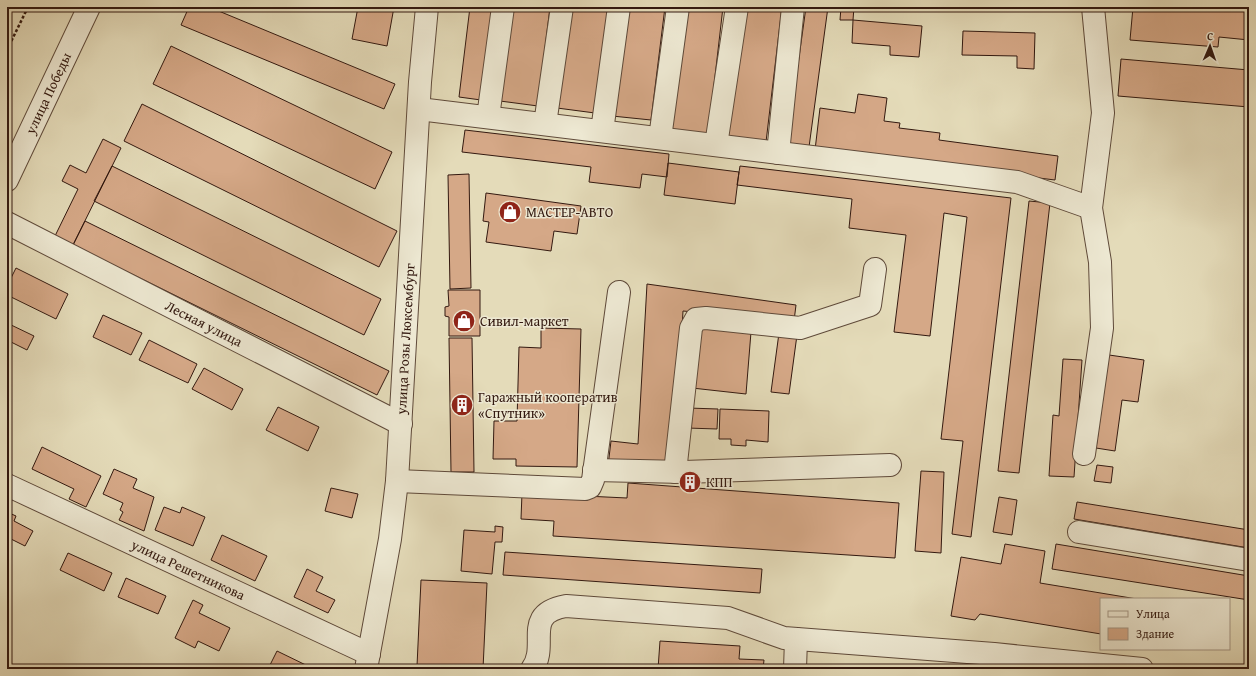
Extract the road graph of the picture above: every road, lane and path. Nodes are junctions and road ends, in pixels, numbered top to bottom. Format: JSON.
{"nodes":[{"id":1,"x":28,"y":7,"type":"edge"},
{"id":2,"x":89,"y":7,"type":"edge"},
{"id":3,"x":427,"y":7,"type":"edge"},
{"id":4,"x":503,"y":7,"type":"edge"},
{"id":5,"x":562,"y":7,"type":"edge"},
{"id":6,"x":619,"y":7,"type":"edge"},
{"id":7,"x":678,"y":7,"type":"edge"},
{"id":8,"x":737,"y":7,"type":"edge"},
{"id":9,"x":793,"y":7,"type":"edge"},
{"id":10,"x":1093,"y":7,"type":"edge"},
{"id":11,"x":7,"y":50,"type":"edge"},
{"id":12,"x":419,"y":109,"type":"junction"},
{"id":13,"x":488,"y":117,"type":"junction"},
{"id":14,"x":545,"y":124,"type":"junction"},
{"id":15,"x":602,"y":131,"type":"junction"},
{"id":16,"x":660,"y":138,"type":"junction"},
{"id":17,"x":716,"y":145,"type":"junction"},
{"id":18,"x":778,"y":153,"type":"junction"},
{"id":19,"x":7,"y":180,"type":"edge"},
{"id":20,"x":1091,"y":208,"type":"junction"},
{"id":21,"x":7,"y":223,"type":"edge"},
{"id":22,"x":875,"y":269,"type":"dead end"},
{"id":23,"x":619,"y":292,"type":"dead end"},
{"id":24,"x":401,"y":424,"type":"junction"},
{"id":25,"x":1084,"y":454,"type":"dead end"},
{"id":26,"x":890,"y":465,"type":"dead end"},
{"id":27,"x":594,"y":470,"type":"junction"},
{"id":28,"x":675,"y":472,"type":"junction"},
{"id":29,"x":397,"y":481,"type":"junction"},
{"id":30,"x":7,"y":485,"type":"edge"},
{"id":31,"x":1080,"y":532,"type":"dead end"},
{"id":32,"x":1249,"y":560,"type":"edge"},
{"id":33,"x":796,"y":639,"type":"junction"},
{"id":34,"x":368,"y":662,"type":"edge"},
{"id":35,"x":532,"y":669,"type":"edge"},
{"id":36,"x":795,"y":669,"type":"edge"},
{"id":37,"x":1142,"y":669,"type":"edge"}],
"edges":[{"from":1,"to":11,"type":"path"},
{"from":2,"to":19,"type":"street","name":"улица Победы"},
{"from":3,"to":12,"type":"street","name":"улица Розы Люксембург"},
{"from":4,"to":13,"type":"street"},
{"from":5,"to":14,"type":"street"},
{"from":6,"to":15,"type":"street"},
{"from":7,"to":16,"type":"street"},
{"from":8,"to":17,"type":"street"},
{"from":9,"to":18,"type":"street"},
{"from":10,"to":20,"type":"street"},
{"from":12,"to":13,"type":"street"},
{"from":12,"to":24,"type":"street","name":"улица Розы Люксембург"},
{"from":13,"to":14,"type":"street"},
{"from":14,"to":15,"type":"street"},
{"from":15,"to":16,"type":"street"},
{"from":16,"to":17,"type":"street"},
{"from":17,"to":18,"type":"street"},
{"from":18,"to":20,"type":"street"},
{"from":20,"to":25,"type":"street"},
{"from":21,"to":24,"type":"street","name":"Лесная улица"},
{"from":22,"to":28,"type":"street"},
{"from":23,"to":27,"type":"street"},
{"from":24,"to":29,"type":"street","name":"улица Розы Люксембург"},
{"from":26,"to":28,"type":"street"},
{"from":27,"to":28,"type":"street"},
{"from":27,"to":29,"type":"street"},
{"from":29,"to":34,"type":"street","name":"улица Розы Люксембург"},
{"from":30,"to":34,"type":"street","name":"улица Решетникова"},
{"from":31,"to":32,"type":"street"},
{"from":33,"to":35,"type":"street"},
{"from":33,"to":36,"type":"street"},
{"from":33,"to":37,"type":"street"}]}
